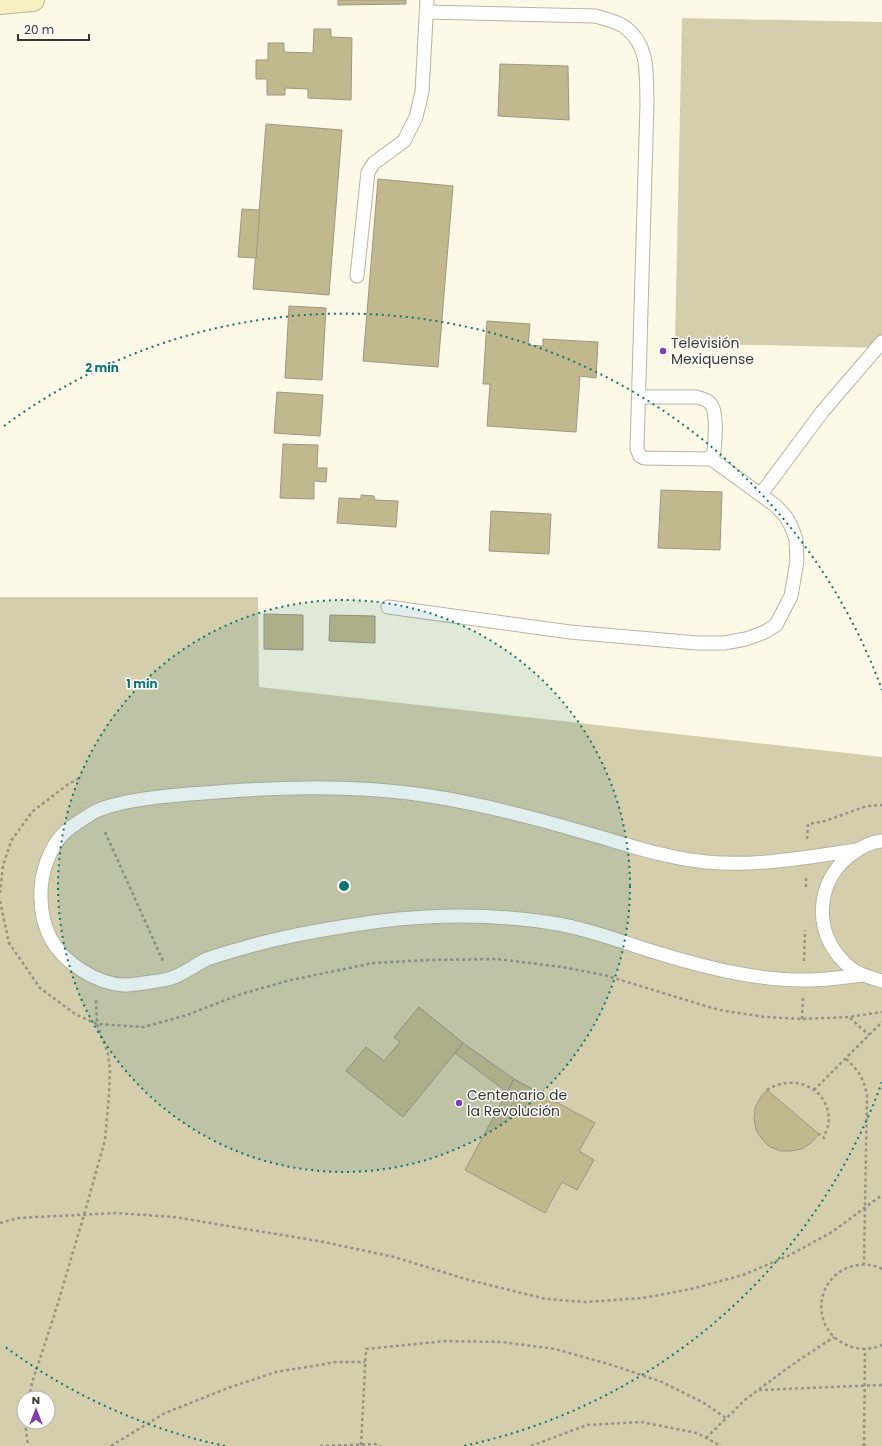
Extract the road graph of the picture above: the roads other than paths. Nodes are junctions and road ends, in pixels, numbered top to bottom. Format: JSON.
{"nodes":[{"id":1,"x":33,"y":0,"type":"edge"},
{"id":2,"x":0,"y":3,"type":"edge"},
{"id":3,"x":427,"y":6,"type":"edge"},
{"id":4,"x":357,"y":276,"type":"dead end"},
{"id":5,"x":882,"y":342,"type":"edge"},
{"id":6,"x":639,"y":397,"type":"junction"},
{"id":7,"x":710,"y":458,"type":"junction"},
{"id":8,"x":761,"y":494,"type":"junction"},
{"id":9,"x":388,"y":607,"type":"dead end"},
{"id":10,"x":882,"y":841,"type":"edge"},
{"id":11,"x":857,"y":850,"type":"junction"},
{"id":12,"x":862,"y":975,"type":"junction"},
{"id":13,"x":882,"y":981,"type":"edge"}],
"edges":[{"from":1,"to":2,"type":"main road"},
{"from":3,"to":4,"type":"lane"},
{"from":3,"to":6,"type":"lane"},
{"from":5,"to":8,"type":"lane"},
{"from":6,"to":7,"type":"lane"},
{"from":6,"to":7,"type":"lane"},
{"from":7,"to":8,"type":"lane"},
{"from":8,"to":9,"type":"lane"},
{"from":10,"to":11,"type":"lane"},
{"from":11,"to":12,"type":"lane"},
{"from":11,"to":12,"type":"lane"},
{"from":12,"to":13,"type":"lane"}]}
